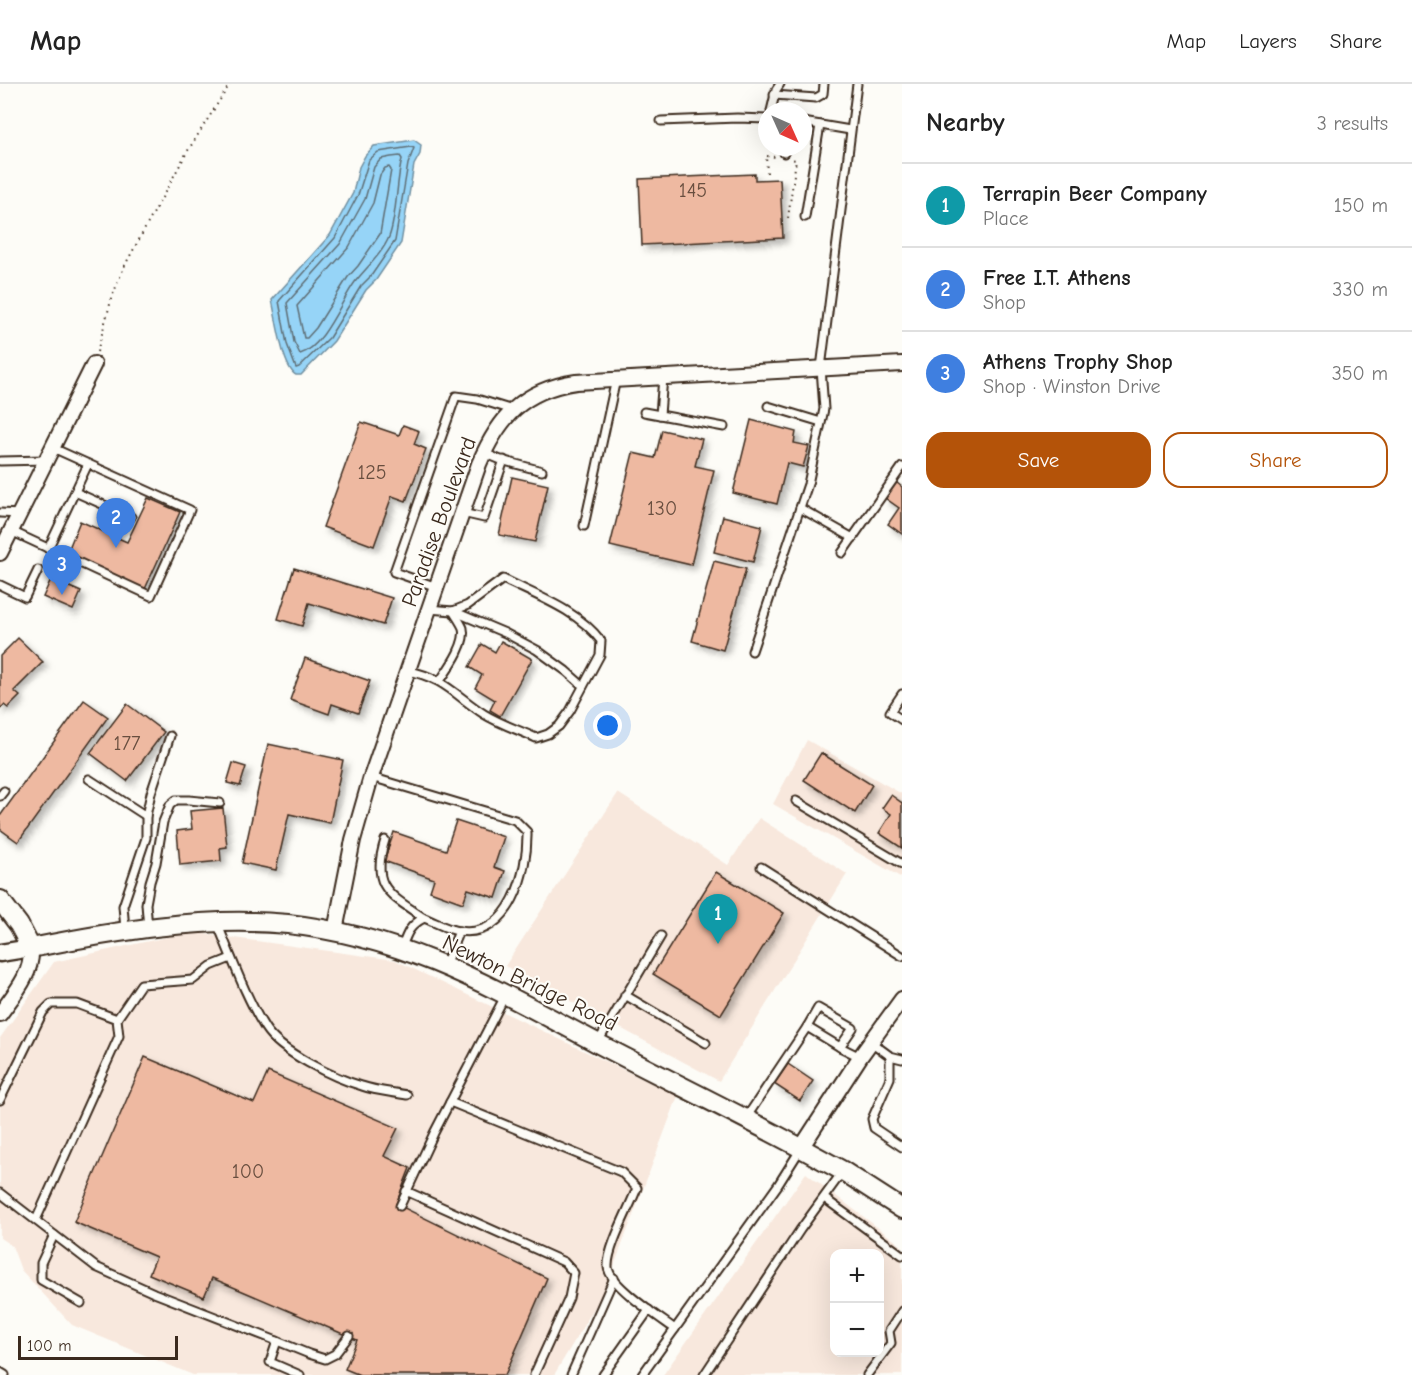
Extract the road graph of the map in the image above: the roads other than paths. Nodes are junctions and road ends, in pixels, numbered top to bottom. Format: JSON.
{"nodes":[{"id":1,"x":780,"y":84,"type":"edge"},
{"id":2,"x":824,"y":84,"type":"edge"},
{"id":3,"x":857,"y":84,"type":"edge"},
{"id":4,"x":774,"y":95,"type":"junction"},
{"id":5,"x":773,"y":102,"type":"edge"},
{"id":6,"x":758,"y":119,"type":"edge"},
{"id":7,"x":661,"y":121,"type":"dead end"},
{"id":8,"x":812,"y":123,"type":"edge"},
{"id":9,"x":820,"y":124,"type":"junction"},
{"id":10,"x":850,"y":130,"type":"junction"},
{"id":11,"x":805,"y":217,"type":"dead end"},
{"id":12,"x":94,"y":364,"type":"road end"},
{"id":13,"x":902,"y":364,"type":"edge"},
{"id":14,"x":821,"y":368,"type":"junction"},
{"id":15,"x":663,"y":377,"type":"junction"},
{"id":16,"x":616,"y":380,"type":"junction"},
{"id":17,"x":768,"y":406,"type":"dead end"},
{"id":18,"x":513,"y":410,"type":"junction"},
{"id":19,"x":644,"y":412,"type":"dead end"},
{"id":20,"x":660,"y":415,"type":"junction"},
{"id":21,"x":821,"y":422,"type":"junction"},
{"id":22,"x":724,"y":427,"type":"dead end"},
{"id":23,"x":484,"y":453,"type":"junction"},
{"id":24,"x":50,"y":454,"type":"junction"},
{"id":25,"x":504,"y":460,"type":"junction"},
{"id":26,"x":0,"y":461,"type":"edge"},
{"id":27,"x":88,"y":464,"type":"junction"},
{"id":28,"x":902,"y":467,"type":"edge"},
{"id":29,"x":542,"y":471,"type":"dead end"},
{"id":30,"x":75,"y":492,"type":"junction"},
{"id":31,"x":800,"y":508,"type":"junction"},
{"id":32,"x":0,"y":513,"type":"edge"},
{"id":33,"x":462,"y":513,"type":"junction"},
{"id":34,"x":20,"y":514,"type":"junction"},
{"id":35,"x":131,"y":517,"type":"dead end"},
{"id":36,"x":584,"y":526,"type":"dead end"},
{"id":37,"x":11,"y":530,"type":"junction"},
{"id":38,"x":853,"y":538,"type":"junction"},
{"id":39,"x":48,"y":549,"type":"junction"},
{"id":40,"x":0,"y":552,"type":"edge"},
{"id":41,"x":842,"y":553,"type":"dead end"},
{"id":42,"x":38,"y":570,"type":"dead end"},
{"id":43,"x":0,"y":585,"type":"edge"},
{"id":44,"x":437,"y":587,"type":"junction"},
{"id":45,"x":429,"y":609,"type":"junction"},
{"id":46,"x":453,"y":611,"type":"junction"},
{"id":47,"x":752,"y":651,"type":"dead end"},
{"id":48,"x":408,"y":671,"type":"junction"},
{"id":49,"x":440,"y":681,"type":"junction"},
{"id":50,"x":583,"y":686,"type":"junction"},
{"id":51,"x":902,"y":694,"type":"edge"},
{"id":52,"x":902,"y":720,"type":"edge"},
{"id":53,"x":170,"y":736,"type":"dead end"},
{"id":54,"x":371,"y":777,"type":"junction"},
{"id":55,"x":89,"y":779,"type":"dead end"},
{"id":56,"x":796,"y":801,"type":"dead end"},
{"id":57,"x":220,"y":803,"type":"dead end"},
{"id":58,"x":146,"y":816,"type":"junction"},
{"id":59,"x":385,"y":840,"type":"dead end"},
{"id":60,"x":902,"y":864,"type":"edge"},
{"id":61,"x":761,"y":867,"type":"dead end"},
{"id":62,"x":0,"y":900,"type":"edge"},
{"id":63,"x":424,"y":918,"type":"junction"},
{"id":64,"x":217,"y":922,"type":"junction"},
{"id":65,"x":147,"y":928,"type":"junction"},
{"id":66,"x":126,"y":931,"type":"junction"},
{"id":67,"x":336,"y":931,"type":"junction"},
{"id":68,"x":459,"y":931,"type":"junction"},
{"id":69,"x":661,"y":936,"type":"dead end"},
{"id":70,"x":31,"y":948,"type":"junction"},
{"id":71,"x":402,"y":949,"type":"junction"},
{"id":72,"x":0,"y":953,"type":"edge"},
{"id":73,"x":902,"y":956,"type":"edge"},
{"id":74,"x":231,"y":958,"type":"junction"},
{"id":75,"x":445,"y":965,"type":"junction"},
{"id":76,"x":506,"y":994,"type":"junction"},
{"id":77,"x":625,"y":995,"type":"junction"},
{"id":78,"x":902,"y":999,"type":"edge"},
{"id":79,"x":0,"y":1014,"type":"edge"},
{"id":80,"x":117,"y":1019,"type":"junction"},
{"id":81,"x":807,"y":1027,"type":"junction"},
{"id":82,"x":871,"y":1042,"type":"junction"},
{"id":83,"x":597,"y":1043,"type":"junction"},
{"id":84,"x":706,"y":1043,"type":"dead end"},
{"id":85,"x":840,"y":1047,"type":"junction"},
{"id":86,"x":890,"y":1056,"type":"junction"},
{"id":87,"x":860,"y":1057,"type":"junction"},
{"id":88,"x":902,"y":1059,"type":"edge"},
{"id":89,"x":407,"y":1095,"type":"dead end"},
{"id":90,"x":0,"y":1100,"type":"edge"},
{"id":91,"x":450,"y":1102,"type":"junction"},
{"id":92,"x":746,"y":1119,"type":"junction"},
{"id":93,"x":902,"y":1147,"type":"edge"},
{"id":94,"x":801,"y":1148,"type":"junction"},
{"id":95,"x":843,"y":1171,"type":"junction"},
{"id":96,"x":406,"y":1191,"type":"junction"},
{"id":97,"x":0,"y":1193,"type":"edge"},
{"id":98,"x":824,"y":1198,"type":"junction"},
{"id":99,"x":400,"y":1206,"type":"dead end"},
{"id":100,"x":902,"y":1209,"type":"edge"},
{"id":101,"x":36,"y":1220,"type":"junction"},
{"id":102,"x":54,"y":1235,"type":"junction"},
{"id":103,"x":902,"y":1255,"type":"edge"},
{"id":104,"x":614,"y":1278,"type":"junction"},
{"id":105,"x":81,"y":1303,"type":"dead end"},
{"id":106,"x":649,"y":1310,"type":"junction"},
{"id":107,"x":902,"y":1311,"type":"edge"},
{"id":108,"x":675,"y":1329,"type":"junction"},
{"id":109,"x":349,"y":1336,"type":"dead end"},
{"id":110,"x":278,"y":1341,"type":"junction"},
{"id":111,"x":0,"y":1372,"type":"edge"},
{"id":112,"x":5,"y":1375,"type":"edge"},
{"id":113,"x":300,"y":1375,"type":"edge"},
{"id":114,"x":534,"y":1375,"type":"edge"},
{"id":115,"x":571,"y":1375,"type":"edge"},
{"id":116,"x":603,"y":1375,"type":"edge"},
{"id":117,"x":642,"y":1375,"type":"edge"},
{"id":118,"x":704,"y":1375,"type":"edge"},
{"id":119,"x":867,"y":1375,"type":"edge"}],
"edges":[{"from":1,"to":4,"type":"lane"},
{"from":2,"to":4,"type":"lane"},
{"from":3,"to":10,"type":"lane"},
{"from":4,"to":5,"type":"lane"},
{"from":6,"to":7,"type":"lane"},
{"from":8,"to":9,"type":"lane"},
{"from":9,"to":10,"type":"lane"},
{"from":9,"to":11,"type":"lane"},
{"from":10,"to":14,"type":"lane"},
{"from":12,"to":24,"type":"street"},
{"from":13,"to":14,"type":"street","name":"Paradise Boulevard"},
{"from":14,"to":15,"type":"street","name":"Paradise Boulevard"},
{"from":14,"to":21,"type":"lane"},
{"from":15,"to":16,"type":"street","name":"Paradise Boulevard"},
{"from":15,"to":20,"type":"lane"},
{"from":16,"to":18,"type":"street","name":"Paradise Boulevard"},
{"from":16,"to":36,"type":"lane"},
{"from":17,"to":21,"type":"lane"},
{"from":18,"to":23,"type":"street","name":"Paradise Boulevard"},
{"from":18,"to":44,"type":"lane"},
{"from":19,"to":20,"type":"lane"},
{"from":20,"to":22,"type":"lane"},
{"from":21,"to":31,"type":"lane"},
{"from":23,"to":25,"type":"lane"},
{"from":23,"to":33,"type":"street","name":"Paradise Boulevard"},
{"from":24,"to":26,"type":"lane"},
{"from":24,"to":27,"type":"lane"},
{"from":24,"to":34,"type":"street"},
{"from":25,"to":29,"type":"lane"},
{"from":25,"to":33,"type":"lane"},
{"from":27,"to":30,"type":"lane"},
{"from":27,"to":39,"type":"lane"},
{"from":28,"to":38,"type":"lane"},
{"from":30,"to":35,"type":"lane"},
{"from":30,"to":39,"type":"lane"},
{"from":31,"to":38,"type":"lane"},
{"from":31,"to":47,"type":"lane"},
{"from":32,"to":34,"type":"lane"},
{"from":33,"to":44,"type":"street","name":"Paradise Boulevard"},
{"from":34,"to":37,"type":"street"},
{"from":37,"to":39,"type":"lane"},
{"from":37,"to":40,"type":"street"},
{"from":38,"to":41,"type":"lane"},
{"from":42,"to":43,"type":"lane"},
{"from":44,"to":45,"type":"street","name":"Paradise Boulevard"},
{"from":45,"to":46,"type":"lane"},
{"from":45,"to":48,"type":"street","name":"Paradise Boulevard"},
{"from":46,"to":49,"type":"lane"},
{"from":46,"to":50,"type":"lane"},
{"from":46,"to":50,"type":"lane"},
{"from":48,"to":49,"type":"lane"},
{"from":48,"to":54,"type":"street","name":"Paradise Boulevard"},
{"from":49,"to":50,"type":"lane"},
{"from":51,"to":52,"type":"lane"},
{"from":53,"to":58,"type":"lane"},
{"from":54,"to":67,"type":"street","name":"Paradise Boulevard"},
{"from":54,"to":68,"type":"lane"},
{"from":55,"to":58,"type":"lane"},
{"from":56,"to":60,"type":"lane"},
{"from":57,"to":65,"type":"lane"},
{"from":58,"to":66,"type":"lane"},
{"from":59,"to":63,"type":"lane"},
{"from":61,"to":73,"type":"lane"},
{"from":62,"to":70,"type":"main road"},
{"from":63,"to":68,"type":"lane"},
{"from":63,"to":71,"type":"lane"},
{"from":64,"to":65,"type":"main road","name":"Newton Bridge Road"},
{"from":64,"to":67,"type":"main road","name":"Newton Bridge Road"},
{"from":64,"to":74,"type":"lane"},
{"from":65,"to":66,"type":"main road","name":"Newton Bridge Road"},
{"from":66,"to":70,"type":"main road","name":"Newton Bridge Road"},
{"from":67,"to":71,"type":"main road","name":"Newton Bridge Road"},
{"from":68,"to":75,"type":"lane"},
{"from":69,"to":77,"type":"lane"},
{"from":70,"to":72,"type":"street"},
{"from":70,"to":79,"type":"street"},
{"from":71,"to":75,"type":"main road","name":"Newton Bridge Road"},
{"from":74,"to":80,"type":"lane"},
{"from":74,"to":89,"type":"lane"},
{"from":75,"to":76,"type":"main road","name":"Newton Bridge Road"},
{"from":76,"to":83,"type":"main road","name":"Newton Bridge Road"},
{"from":76,"to":91,"type":"lane"},
{"from":77,"to":83,"type":"lane"},
{"from":77,"to":84,"type":"lane"},
{"from":78,"to":82,"type":"street"},
{"from":80,"to":90,"type":"lane"},
{"from":80,"to":101,"type":"lane"},
{"from":81,"to":85,"type":"lane"},
{"from":81,"to":85,"type":"lane"},
{"from":81,"to":92,"type":"lane"},
{"from":82,"to":86,"type":"lane"},
{"from":82,"to":87,"type":"street"},
{"from":83,"to":92,"type":"main road","name":"Newton Bridge Road"},
{"from":85,"to":87,"type":"lane"},
{"from":86,"to":88,"type":"lane"},
{"from":86,"to":93,"type":"lane"},
{"from":87,"to":94,"type":"street"},
{"from":91,"to":96,"type":"lane"},
{"from":91,"to":104,"type":"lane"},
{"from":92,"to":94,"type":"main road","name":"Newton Bridge Road"},
{"from":94,"to":95,"type":"main road","name":"Newton Bridge Road"},
{"from":94,"to":108,"type":"lane"},
{"from":95,"to":98,"type":"lane"},
{"from":95,"to":100,"type":"main road","name":"Newton Bridge Road"},
{"from":96,"to":99,"type":"lane"},
{"from":96,"to":114,"type":"lane"},
{"from":97,"to":101,"type":"lane"},
{"from":98,"to":103,"type":"lane"},
{"from":98,"to":118,"type":"lane"},
{"from":101,"to":102,"type":"lane"},
{"from":102,"to":105,"type":"lane"},
{"from":102,"to":110,"type":"lane"},
{"from":104,"to":106,"type":"lane"},
{"from":104,"to":115,"type":"lane"},
{"from":106,"to":108,"type":"lane"},
{"from":106,"to":116,"type":"lane"},
{"from":107,"to":119,"type":"lane"},
{"from":108,"to":117,"type":"lane"},
{"from":109,"to":110,"type":"lane"},
{"from":110,"to":113,"type":"lane"},
{"from":111,"to":112,"type":"lane"}]}
